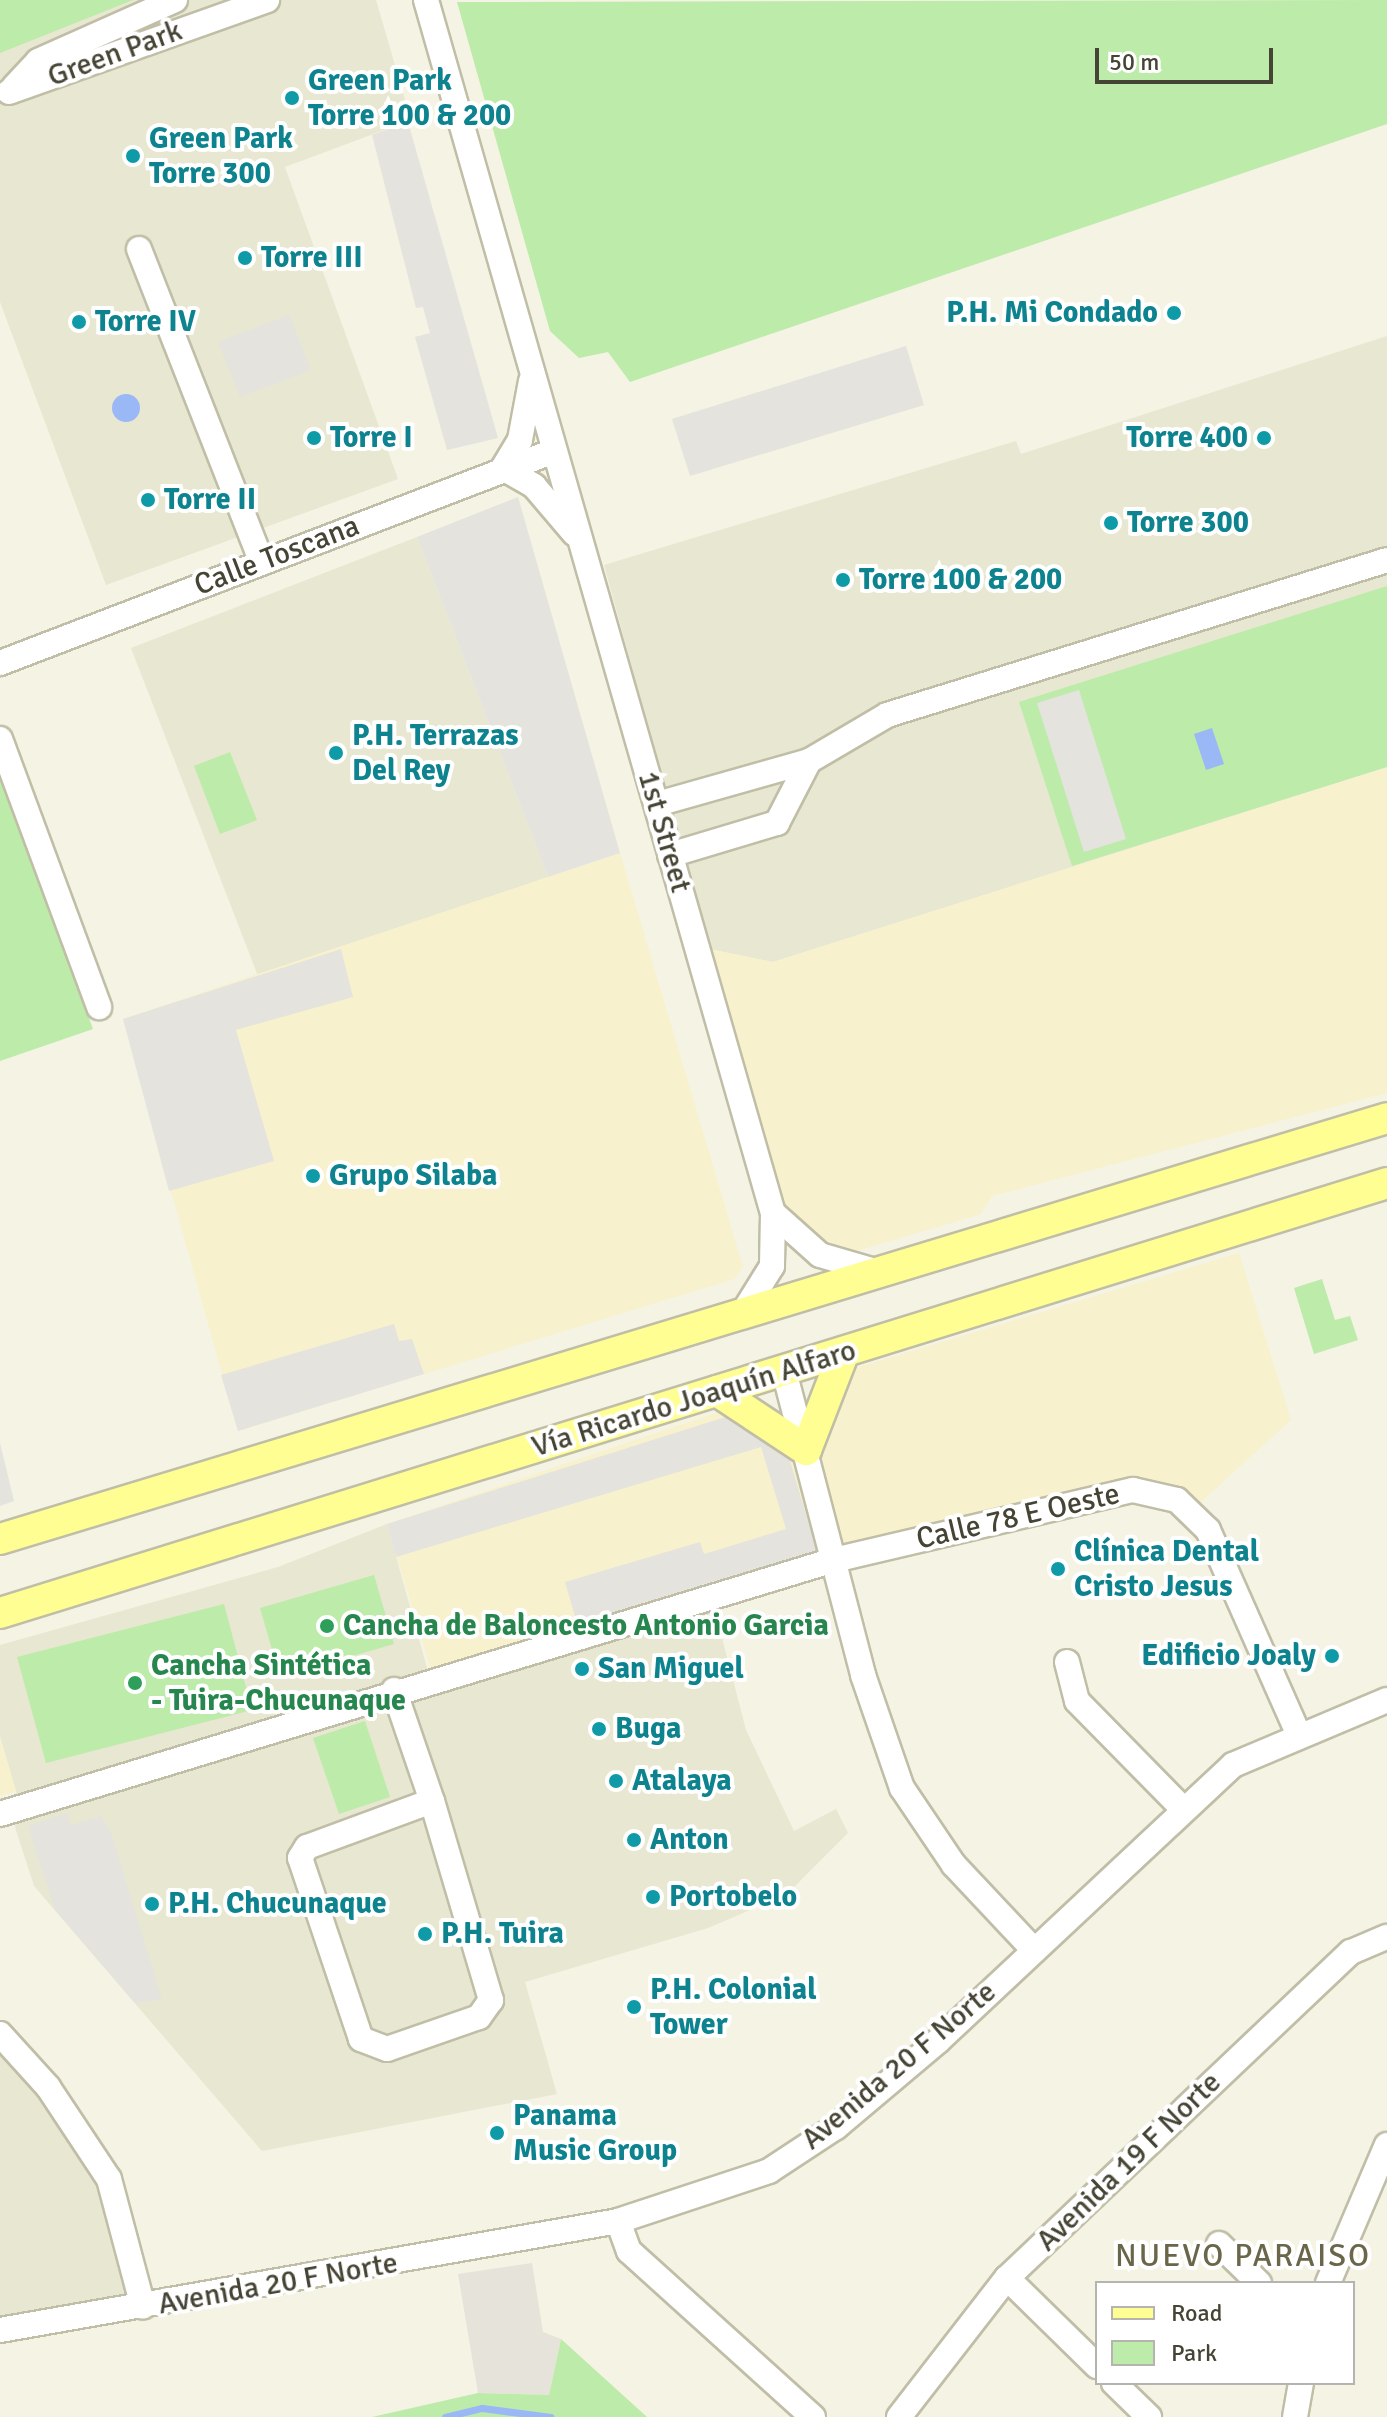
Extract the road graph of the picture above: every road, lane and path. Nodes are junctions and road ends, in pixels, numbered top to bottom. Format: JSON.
{"nodes":[{"id":1,"x":175,"y":0,"type":"edge"},
{"id":2,"x":426,"y":0,"type":"edge"},
{"id":3,"x":261,"y":1,"type":"edge"},
{"id":4,"x":4,"y":95,"type":"edge"},
{"id":5,"x":139,"y":249,"type":"dead end"},
{"id":6,"x":533,"y":375,"type":"junction"},
{"id":7,"x":554,"y":451,"type":"junction"},
{"id":8,"x":503,"y":468,"type":"junction"},
{"id":9,"x":580,"y":540,"type":"junction"},
{"id":10,"x":1387,"y":560,"type":"edge"},
{"id":11,"x":262,"y":563,"type":"junction"},
{"id":12,"x":0,"y":663,"type":"edge"},
{"id":13,"x":0,"y":739,"type":"edge"},
{"id":14,"x":809,"y":761,"type":"junction"},
{"id":15,"x":657,"y":804,"type":"junction"},
{"id":16,"x":670,"y":855,"type":"junction"},
{"id":17,"x":99,"y":1007,"type":"dead end"},
{"id":18,"x":1387,"y":1118,"type":"edge"},
{"id":19,"x":1387,"y":1183,"type":"edge"},
{"id":20,"x":773,"y":1213,"type":"junction"},
{"id":21,"x":879,"y":1272,"type":"junction"},
{"id":22,"x":744,"y":1311,"type":"junction"},
{"id":23,"x":844,"y":1352,"type":"junction"},
{"id":24,"x":784,"y":1371,"type":"junction"},
{"id":25,"x":717,"y":1391,"type":"junction"},
{"id":26,"x":806,"y":1450,"type":"junction"},
{"id":27,"x":0,"y":1539,"type":"edge"},
{"id":28,"x":834,"y":1560,"type":"junction"},
{"id":29,"x":0,"y":1613,"type":"edge"},
{"id":30,"x":1067,"y":1662,"type":"dead end"},
{"id":31,"x":394,"y":1690,"type":"junction"},
{"id":32,"x":1387,"y":1700,"type":"edge"},
{"id":33,"x":1298,"y":1733,"type":"junction"},
{"id":34,"x":432,"y":1801,"type":"junction"},
{"id":35,"x":1181,"y":1807,"type":"junction"},
{"id":36,"x":0,"y":1814,"type":"edge"},
{"id":37,"x":1387,"y":1937,"type":"edge"},
{"id":38,"x":1033,"y":1949,"type":"junction"},
{"id":39,"x":0,"y":2034,"type":"edge"},
{"id":40,"x":1387,"y":2145,"type":"edge"},
{"id":41,"x":618,"y":2221,"type":"junction"},
{"id":42,"x":1219,"y":2244,"type":"dead end"},
{"id":43,"x":1007,"y":2278,"type":"junction"},
{"id":44,"x":1257,"y":2281,"type":"edge"},
{"id":45,"x":1329,"y":2281,"type":"edge"},
{"id":46,"x":143,"y":2307,"type":"junction"},
{"id":47,"x":0,"y":2330,"type":"edge"},
{"id":48,"x":1095,"y":2364,"type":"edge"},
{"id":49,"x":1116,"y":2385,"type":"edge"},
{"id":50,"x":1301,"y":2385,"type":"edge"},
{"id":51,"x":813,"y":2417,"type":"edge"},
{"id":52,"x":899,"y":2417,"type":"edge"},
{"id":53,"x":1149,"y":2417,"type":"edge"},
{"id":54,"x":1295,"y":2417,"type":"edge"}],
"edges":[{"from":1,"to":4,"type":"street","name":"Green Park"},
{"from":2,"to":6,"type":"street","name":"1st Street"},
{"from":3,"to":4,"type":"street","name":"Green Park"},
{"from":5,"to":11,"type":"street"},
{"from":6,"to":7,"type":"street","name":"1st Street"},
{"from":6,"to":8,"type":"street"},
{"from":7,"to":8,"type":"street","name":"Calle Toscana"},
{"from":7,"to":9,"type":"street","name":"1st Street"},
{"from":8,"to":9,"type":"street"},
{"from":8,"to":11,"type":"street","name":"Calle Toscana"},
{"from":9,"to":15,"type":"street","name":"1st Street"},
{"from":10,"to":14,"type":"street"},
{"from":11,"to":12,"type":"street","name":"Calle Toscana"},
{"from":13,"to":17,"type":"street"},
{"from":14,"to":15,"type":"street"},
{"from":14,"to":16,"type":"street"},
{"from":15,"to":16,"type":"street","name":"1st Street"},
{"from":16,"to":20,"type":"street","name":"1st Street"},
{"from":18,"to":21,"type":"main road"},
{"from":19,"to":23,"type":"main road","name":"Vía Ricardo Joaquín Alfaro"},
{"from":20,"to":21,"type":"street"},
{"from":20,"to":22,"type":"street","name":"1st Street"},
{"from":21,"to":22,"type":"main road"},
{"from":22,"to":27,"type":"main road"},
{"from":23,"to":24,"type":"main road","name":"Vía Ricardo Joaquín Alfaro"},
{"from":23,"to":26,"type":"main road"},
{"from":24,"to":25,"type":"main road","name":"Vía Ricardo Joaquín Alfaro"},
{"from":24,"to":26,"type":"street"},
{"from":25,"to":26,"type":"main road"},
{"from":25,"to":29,"type":"main road","name":"Vía Ricardo Joaquín Alfaro"},
{"from":26,"to":28,"type":"street"},
{"from":28,"to":31,"type":"street","name":"Calle 78 E Oeste"},
{"from":28,"to":33,"type":"street","name":"Calle 78 E Oeste"},
{"from":28,"to":38,"type":"street"},
{"from":30,"to":35,"type":"street"},
{"from":31,"to":34,"type":"street"},
{"from":31,"to":36,"type":"street","name":"Calle 78 E Oeste"},
{"from":32,"to":33,"type":"street","name":"Avenida 20 F Norte"},
{"from":33,"to":35,"type":"street","name":"Avenida 20 F Norte"},
{"from":34,"to":34,"type":"street"},
{"from":35,"to":38,"type":"street","name":"Avenida 20 F Norte"},
{"from":37,"to":43,"type":"street","name":"Avenida 19 F Norte"},
{"from":38,"to":41,"type":"street","name":"Avenida 20 F Norte"},
{"from":39,"to":46,"type":"street"},
{"from":40,"to":45,"type":"street"},
{"from":41,"to":46,"type":"street","name":"Avenida 20 F Norte"},
{"from":41,"to":51,"type":"street"},
{"from":42,"to":44,"type":"street"},
{"from":43,"to":48,"type":"street"},
{"from":43,"to":52,"type":"street","name":"Avenida 19 F Norte"},
{"from":46,"to":47,"type":"street","name":"Avenida 20 F Norte"},
{"from":49,"to":53,"type":"street"},
{"from":50,"to":54,"type":"street"}]}
